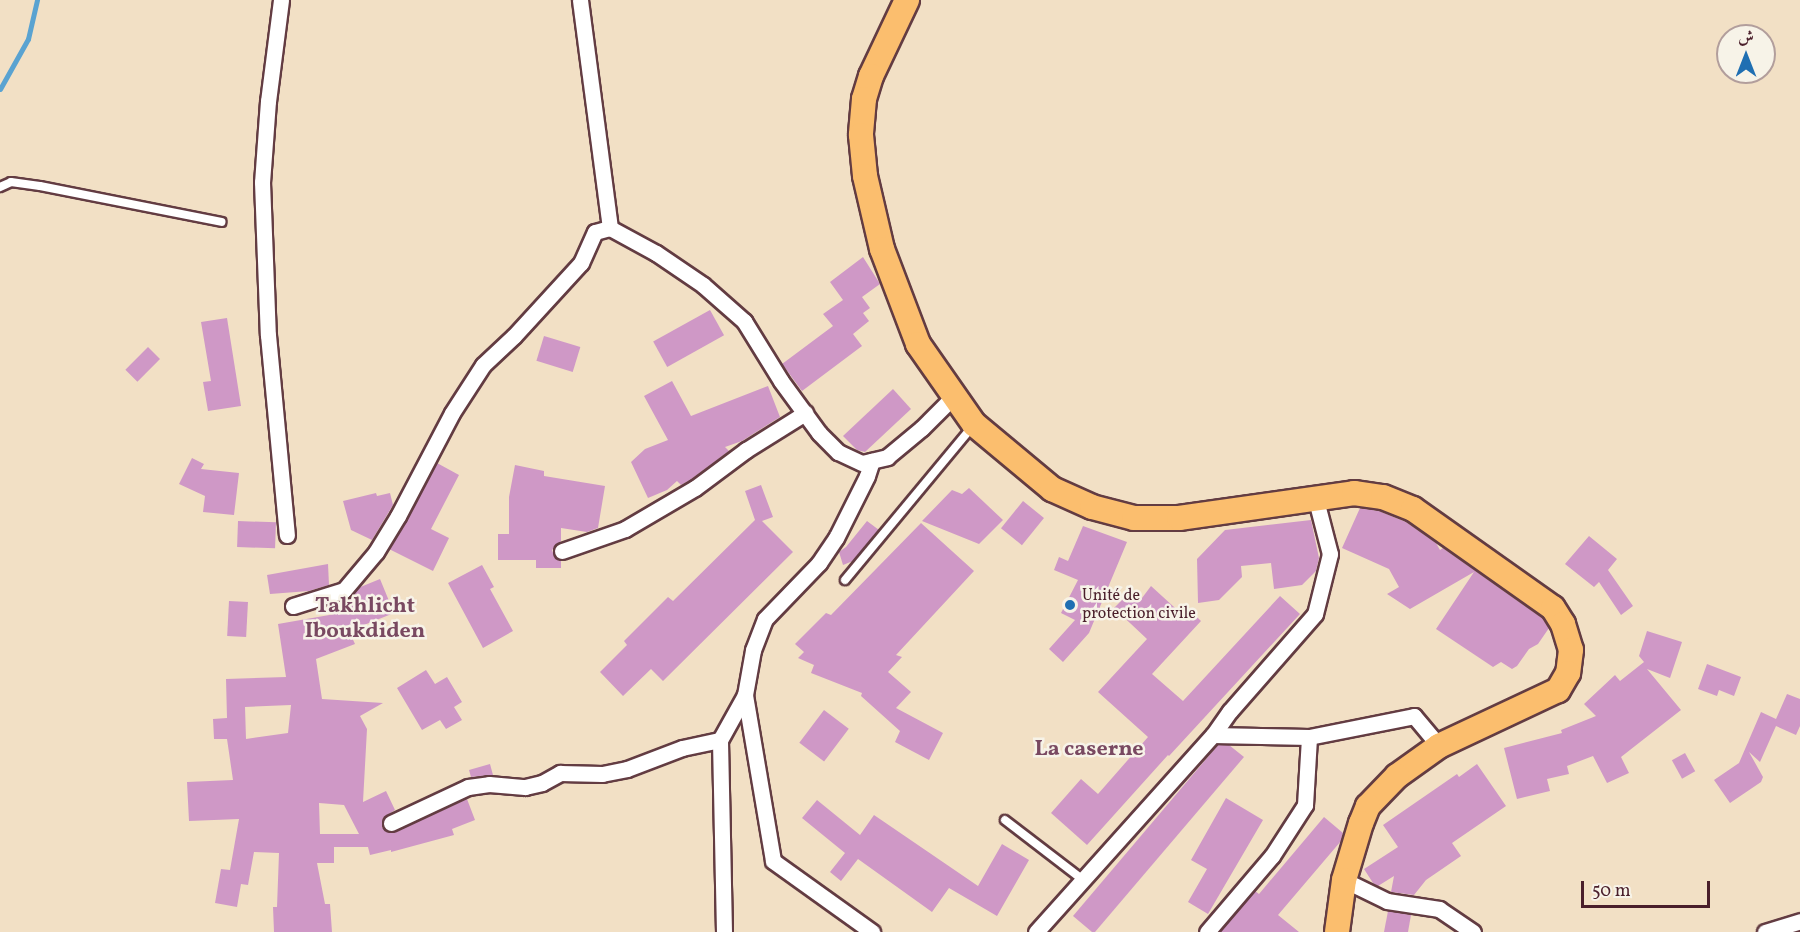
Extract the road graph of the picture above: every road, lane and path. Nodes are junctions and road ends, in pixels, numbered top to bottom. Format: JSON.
{"nodes":[{"id":1,"x":281,"y":0,"type":"edge"},
{"id":2,"x":580,"y":0,"type":"edge"},
{"id":3,"x":898,"y":4,"type":"edge"},
{"id":4,"x":0,"y":187,"type":"edge"},
{"id":5,"x":221,"y":222,"type":"dead end"},
{"id":6,"x":610,"y":228,"type":"junction"},
{"id":7,"x":953,"y":397,"type":"junction"},
{"id":8,"x":805,"y":413,"type":"junction"},
{"id":9,"x":974,"y":424,"type":"junction"},
{"id":10,"x":872,"y":460,"type":"junction"},
{"id":11,"x":1316,"y":500,"type":"junction"},
{"id":12,"x":287,"y":535,"type":"dead end"},
{"id":13,"x":562,"y":551,"type":"dead end"},
{"id":14,"x":845,"y":580,"type":"dead end"},
{"id":15,"x":293,"y":606,"type":"dead end"},
{"id":16,"x":745,"y":695,"type":"junction"},
{"id":17,"x":1212,"y":735,"type":"junction"},
{"id":18,"x":1309,"y":737,"type":"junction"},
{"id":19,"x":720,"y":740,"type":"junction"},
{"id":20,"x":1439,"y":746,"type":"junction"},
{"id":21,"x":1005,"y":820,"type":"dead end"},
{"id":22,"x":391,"y":822,"type":"dead end"},
{"id":23,"x":1082,"y":879,"type":"junction"},
{"id":24,"x":1344,"y":880,"type":"junction"},
{"id":25,"x":1800,"y":921,"type":"edge"},
{"id":26,"x":724,"y":932,"type":"edge"},
{"id":27,"x":872,"y":932,"type":"edge"},
{"id":28,"x":1036,"y":932,"type":"edge"},
{"id":29,"x":1207,"y":932,"type":"edge"},
{"id":30,"x":1337,"y":932,"type":"edge"},
{"id":31,"x":1473,"y":932,"type":"edge"},
{"id":32,"x":1765,"y":932,"type":"edge"}],
"edges":[{"from":1,"to":12,"type":"street"},
{"from":2,"to":6,"type":"street"},
{"from":3,"to":7,"type":"main road"},
{"from":4,"to":5,"type":"lane"},
{"from":6,"to":8,"type":"street"},
{"from":6,"to":15,"type":"street"},
{"from":7,"to":9,"type":"main road"},
{"from":7,"to":10,"type":"street"},
{"from":8,"to":10,"type":"street"},
{"from":8,"to":13,"type":"street"},
{"from":9,"to":11,"type":"main road"},
{"from":9,"to":14,"type":"lane"},
{"from":10,"to":16,"type":"street"},
{"from":11,"to":17,"type":"street"},
{"from":11,"to":20,"type":"main road"},
{"from":16,"to":19,"type":"street"},
{"from":16,"to":27,"type":"street"},
{"from":17,"to":18,"type":"street"},
{"from":17,"to":23,"type":"street"},
{"from":18,"to":20,"type":"street"},
{"from":18,"to":29,"type":"street"},
{"from":19,"to":22,"type":"street"},
{"from":19,"to":26,"type":"street"},
{"from":20,"to":24,"type":"main road"},
{"from":21,"to":23,"type":"lane"},
{"from":23,"to":28,"type":"street"},
{"from":24,"to":30,"type":"main road"},
{"from":24,"to":31,"type":"street"},
{"from":25,"to":32,"type":"street"}]}
